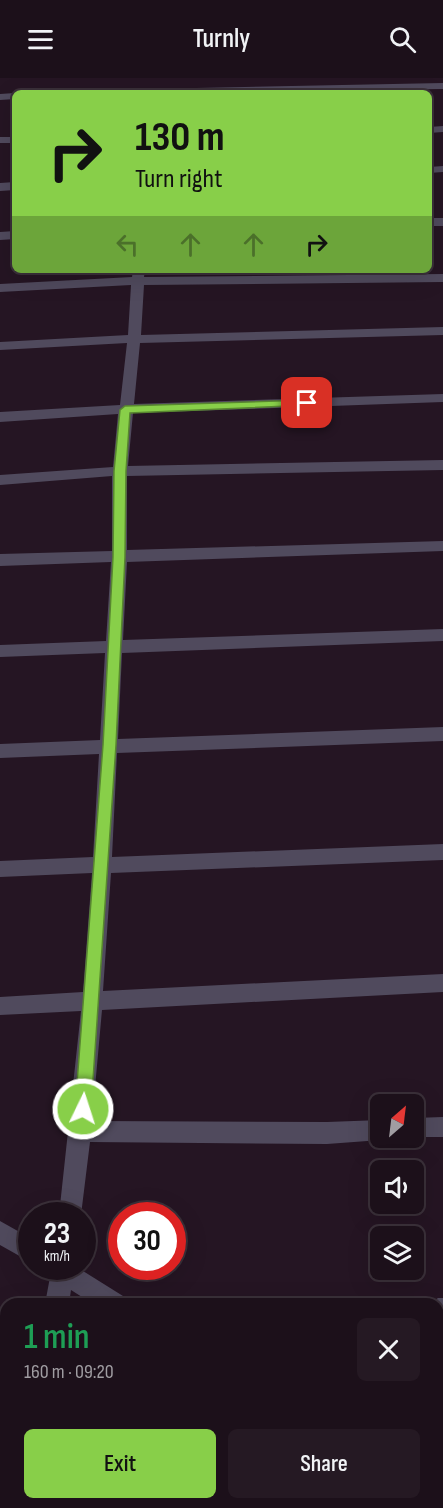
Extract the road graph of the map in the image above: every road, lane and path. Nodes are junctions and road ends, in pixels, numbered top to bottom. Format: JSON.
{"nodes":[{"id":1,"x":443,"y":86,"type":"edge"},
{"id":2,"x":252,"y":90,"type":"edge"},
{"id":3,"x":138,"y":276,"type":"edge"},
{"id":4,"x":443,"y":278,"type":"edge"},
{"id":5,"x":0,"y":288,"type":"edge"},
{"id":6,"x":443,"y":331,"type":"edge"},
{"id":7,"x":135,"y":339,"type":"junction"},
{"id":8,"x":0,"y":346,"type":"edge"},
{"id":9,"x":443,"y":398,"type":"edge"},
{"id":10,"x":125,"y":410,"type":"junction"},
{"id":11,"x":0,"y":417,"type":"edge"},
{"id":12,"x":443,"y":465,"type":"edge"},
{"id":13,"x":120,"y":471,"type":"junction"},
{"id":14,"x":0,"y":480,"type":"edge"},
{"id":15,"x":443,"y":546,"type":"edge"},
{"id":16,"x":119,"y":557,"type":"junction"},
{"id":17,"x":0,"y":560,"type":"edge"},
{"id":18,"x":443,"y":635,"type":"edge"},
{"id":19,"x":113,"y":647,"type":"junction"},
{"id":20,"x":0,"y":651,"type":"edge"},
{"id":21,"x":443,"y":734,"type":"edge"},
{"id":22,"x":110,"y":745,"type":"junction"},
{"id":23,"x":0,"y":751,"type":"edge"},
{"id":24,"x":443,"y":852,"type":"edge"},
{"id":25,"x":101,"y":866,"type":"junction"},
{"id":26,"x":0,"y":869,"type":"edge"},
{"id":27,"x":443,"y":983,"type":"edge"},
{"id":28,"x":91,"y":1000,"type":"junction"},
{"id":29,"x":0,"y":1006,"type":"edge"},
{"id":30,"x":443,"y":1127,"type":"edge"},
{"id":31,"x":424,"y":1128,"type":"edge"},
{"id":32,"x":81,"y":1131,"type":"junction"},
{"id":33,"x":370,"y":1131,"type":"edge"},
{"id":34,"x":72,"y":1202,"type":"edge"},
{"id":35,"x":0,"y":1232,"type":"edge"},
{"id":36,"x":18,"y":1243,"type":"edge"},
{"id":37,"x":59,"y":1280,"type":"edge"},
{"id":38,"x":78,"y":1280,"type":"edge"},
{"id":39,"x":58,"y":1298,"type":"edge"},
{"id":40,"x":106,"y":1298,"type":"edge"}],
"edges":[{"from":1,"to":2,"type":"street"},
{"from":3,"to":4,"type":"street"},
{"from":3,"to":5,"type":"street"},
{"from":3,"to":7,"type":"street"},
{"from":6,"to":7,"type":"street"},
{"from":7,"to":8,"type":"street"},
{"from":7,"to":10,"type":"street"},
{"from":9,"to":10,"type":"street"},
{"from":10,"to":11,"type":"street"},
{"from":10,"to":13,"type":"street"},
{"from":12,"to":13,"type":"street"},
{"from":13,"to":14,"type":"street"},
{"from":13,"to":16,"type":"street"},
{"from":15,"to":16,"type":"street"},
{"from":16,"to":17,"type":"street"},
{"from":16,"to":19,"type":"street"},
{"from":18,"to":19,"type":"street"},
{"from":19,"to":20,"type":"street"},
{"from":19,"to":22,"type":"street"},
{"from":21,"to":22,"type":"street"},
{"from":22,"to":23,"type":"street"},
{"from":22,"to":25,"type":"street"},
{"from":24,"to":25,"type":"street"},
{"from":25,"to":26,"type":"street"},
{"from":25,"to":28,"type":"street"},
{"from":27,"to":28,"type":"street"},
{"from":28,"to":29,"type":"street"},
{"from":28,"to":32,"type":"street"},
{"from":30,"to":31,"type":"street"},
{"from":32,"to":33,"type":"street"},
{"from":32,"to":34,"type":"street"},
{"from":35,"to":36,"type":"street"},
{"from":37,"to":39,"type":"street"},
{"from":38,"to":40,"type":"street"}]}
